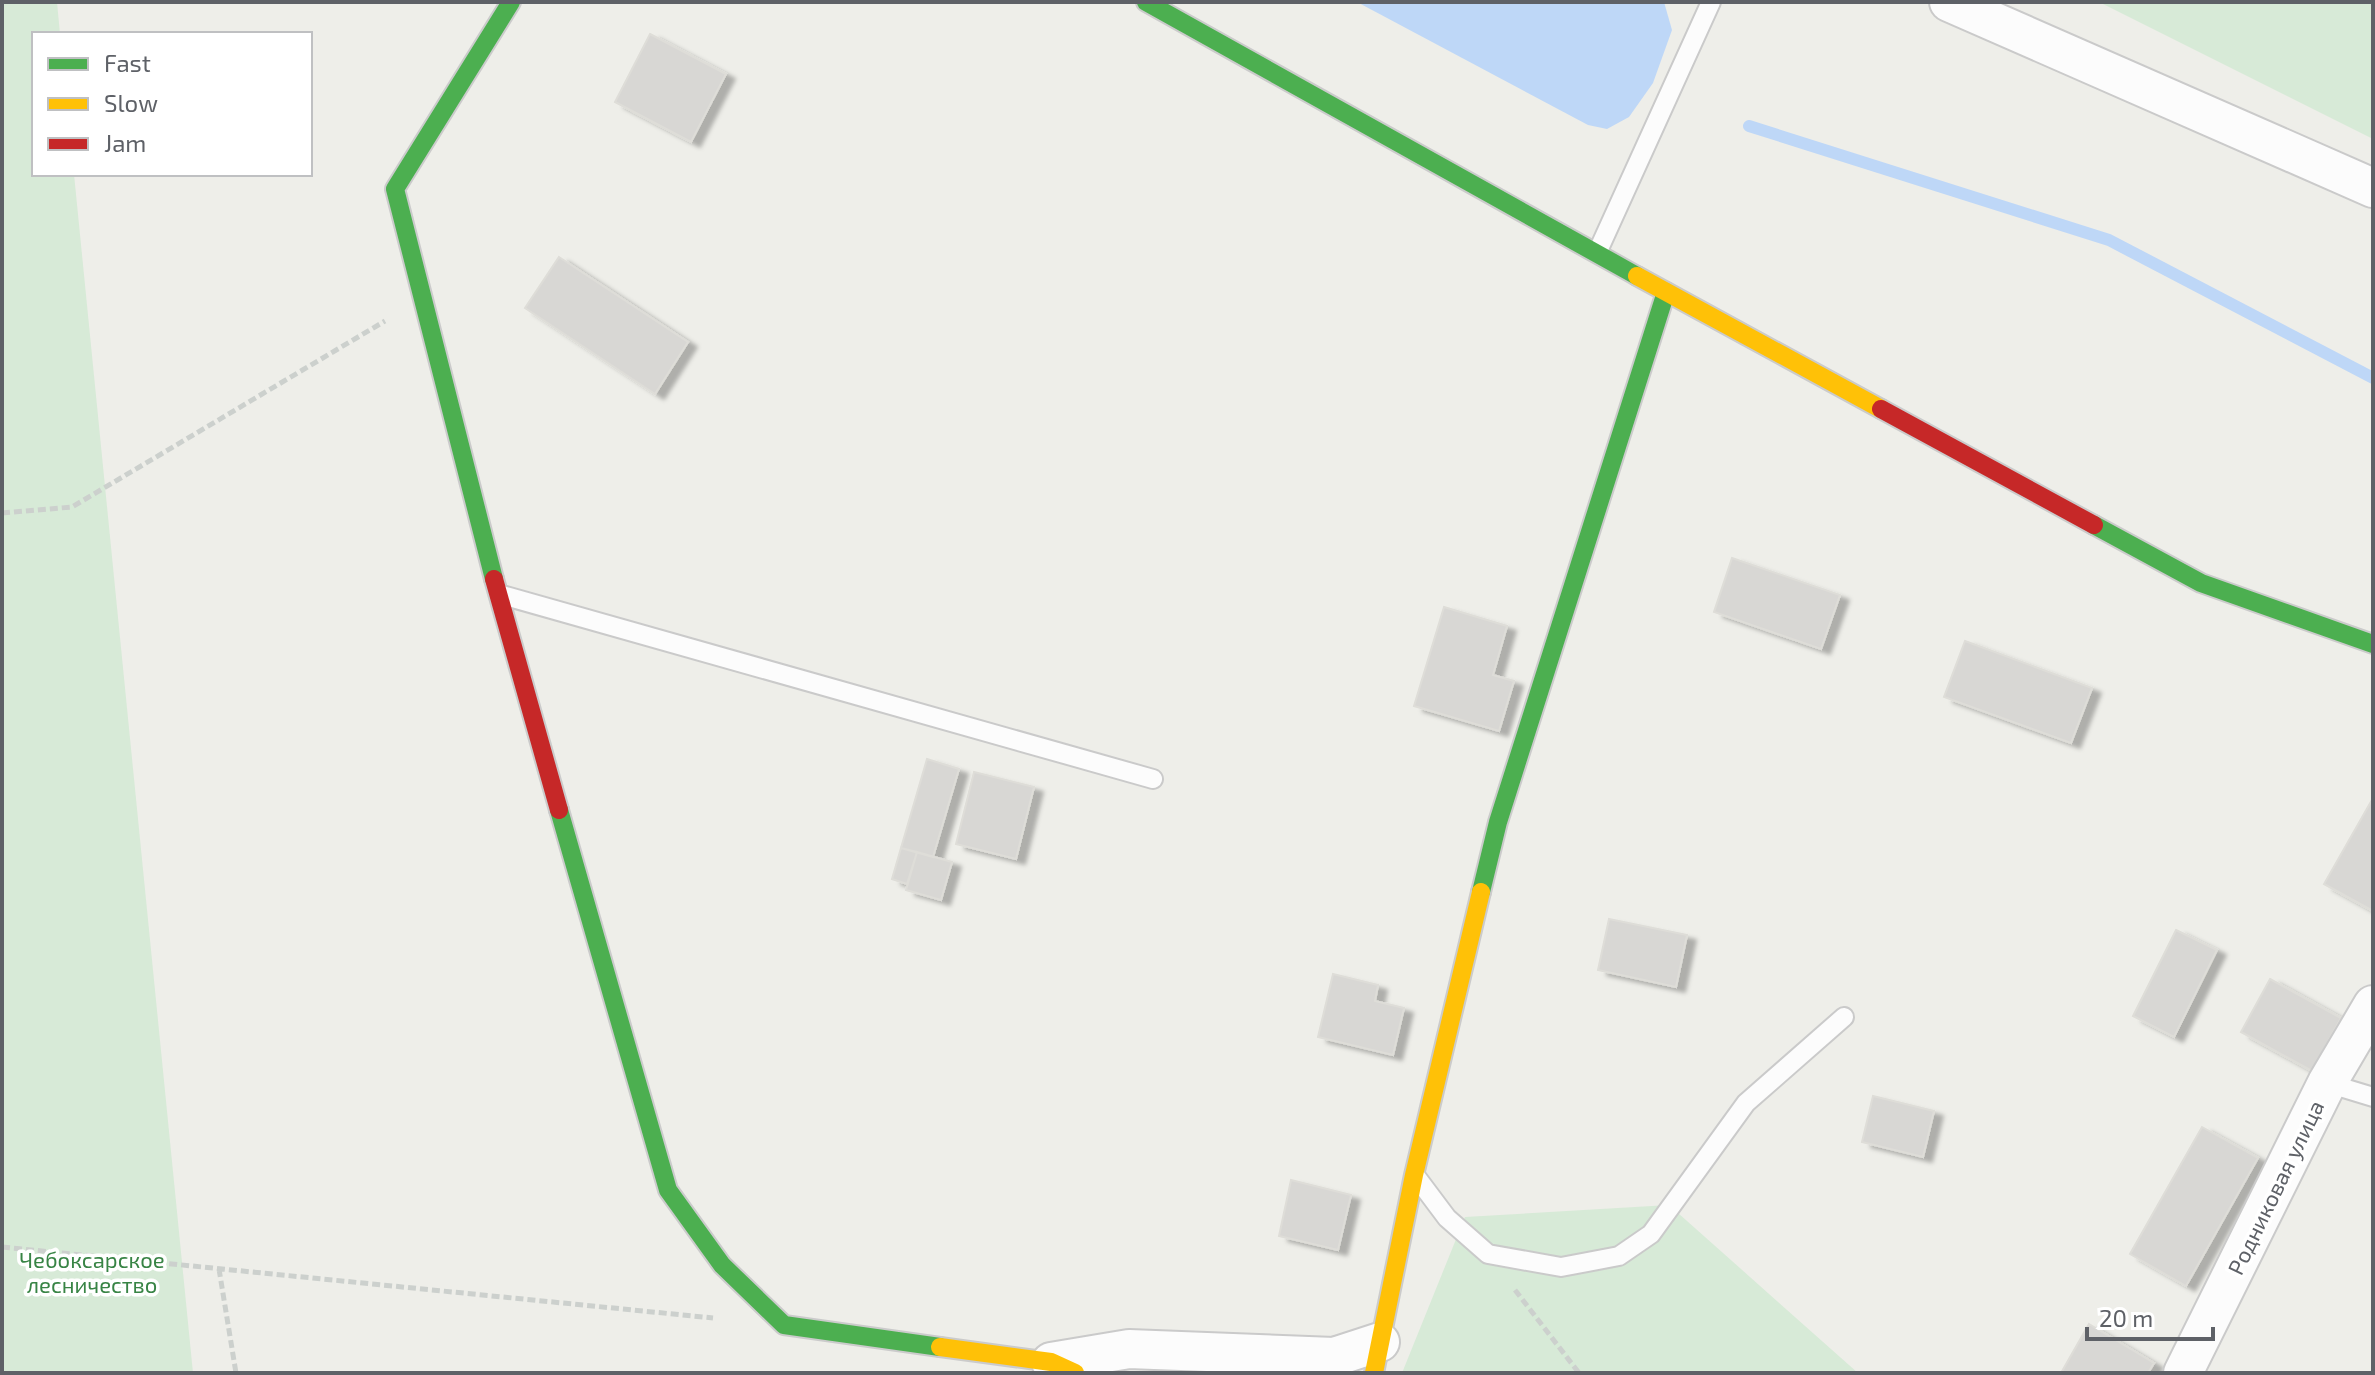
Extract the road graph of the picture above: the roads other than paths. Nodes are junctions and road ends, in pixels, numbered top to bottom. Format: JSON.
{"nodes":[{"id":1,"x":511,"y":2,"type":"edge"},
{"id":2,"x":1146,"y":2,"type":"edge"},
{"id":3,"x":1711,"y":2,"type":"edge"},
{"id":4,"x":1949,"y":2,"type":"edge"},
{"id":5,"x":2373,"y":188,"type":"edge"},
{"id":6,"x":1597,"y":253,"type":"junction"},
{"id":7,"x":1666,"y":292,"type":"junction"},
{"id":8,"x":498,"y":594,"type":"junction"},
{"id":9,"x":2373,"y":644,"type":"edge"},
{"id":10,"x":1153,"y":779,"type":"dead end"},
{"id":11,"x":2373,"y":1005,"type":"edge"},
{"id":12,"x":1844,"y":1017,"type":"dead end"},
{"id":13,"x":2327,"y":1083,"type":"junction"},
{"id":14,"x":2373,"y":1097,"type":"edge"},
{"id":15,"x":1414,"y":1175,"type":"junction"},
{"id":16,"x":1377,"y":1358,"type":"edge"},
{"id":17,"x":1063,"y":1367,"type":"edge"},
{"id":18,"x":2183,"y":1373,"type":"edge"}],
"edges":[{"from":1,"to":8,"type":"street"},
{"from":2,"to":6,"type":"street"},
{"from":3,"to":6,"type":"lane"},
{"from":4,"to":5,"type":"street"},
{"from":6,"to":7,"type":"street"},
{"from":7,"to":9,"type":"street"},
{"from":7,"to":15,"type":"street"},
{"from":8,"to":10,"type":"lane"},
{"from":8,"to":17,"type":"street"},
{"from":11,"to":13,"type":"street","name":"Родниковая улица"},
{"from":12,"to":15,"type":"lane"},
{"from":13,"to":14,"type":"lane"},
{"from":13,"to":18,"type":"street","name":"Родниковая улица"},
{"from":15,"to":16,"type":"street"},
{"from":16,"to":17,"type":"street"}]}
